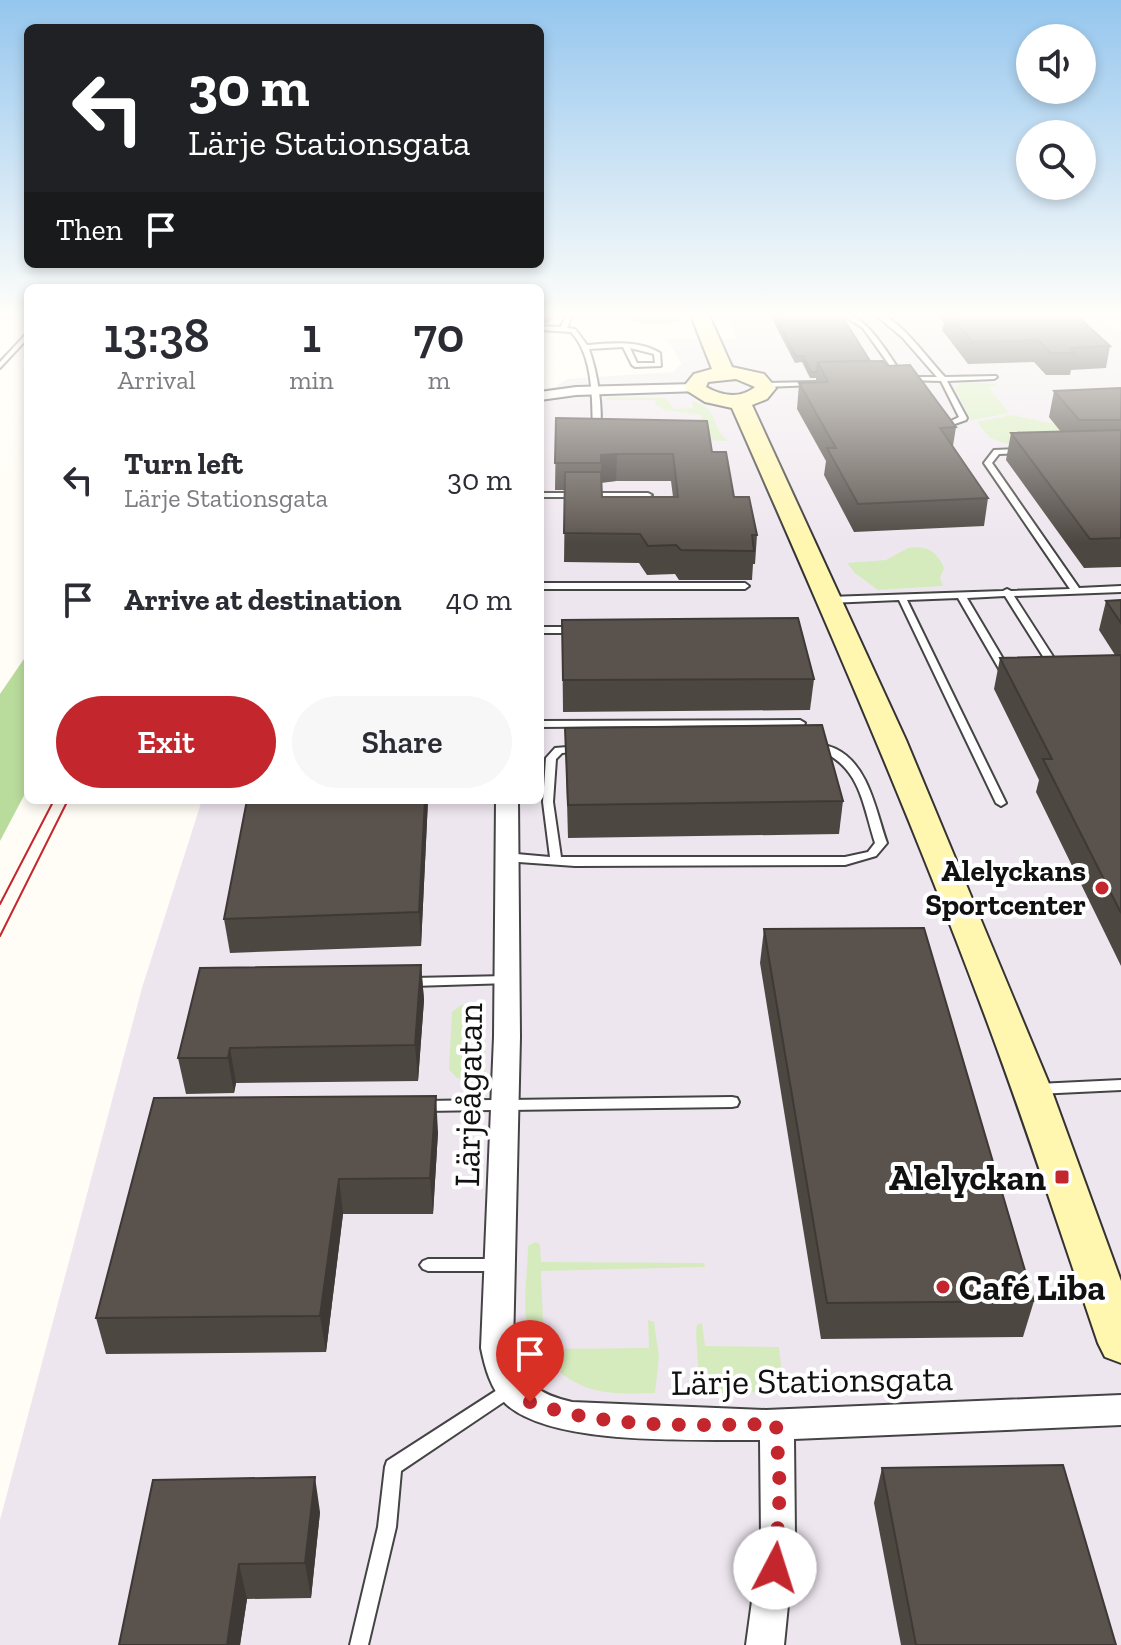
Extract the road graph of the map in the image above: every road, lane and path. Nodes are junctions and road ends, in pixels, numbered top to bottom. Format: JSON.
{"nodes":[{"id":1,"x":636,"y":390,"type":"edge"},
{"id":2,"x":698,"y":390,"type":"edge"},
{"id":3,"x":766,"y":390,"type":"edge"},
{"id":4,"x":949,"y":390,"type":"edge"},
{"id":5,"x":595,"y":391,"type":"junction"},
{"id":6,"x":544,"y":396,"type":"edge"},
{"id":7,"x":739,"y":400,"type":"junction"},
{"id":8,"x":949,"y":424,"type":"edge"},
{"id":9,"x":597,"y":433,"type":"edge"},
{"id":10,"x":1025,"y":451,"type":"edge"},
{"id":11,"x":544,"y":495,"type":"edge"},
{"id":12,"x":648,"y":495,"type":"edge"},
{"id":13,"x":544,"y":586,"type":"edge"},
{"id":14,"x":745,"y":586,"type":"dead end"},
{"id":15,"x":1121,"y":589,"type":"edge"},
{"id":16,"x":1076,"y":591,"type":"junction"},
{"id":17,"x":1007,"y":592,"type":"junction"},
{"id":18,"x":961,"y":595,"type":"junction"},
{"id":19,"x":902,"y":598,"type":"junction"},
{"id":20,"x":829,"y":600,"type":"junction"},
{"id":21,"x":544,"y":630,"type":"edge"},
{"id":22,"x":592,"y":630,"type":"edge"},
{"id":23,"x":1059,"y":673,"type":"edge"},
{"id":24,"x":1008,"y":675,"type":"edge"},
{"id":25,"x":800,"y":723,"type":"edge"},
{"id":26,"x":544,"y":724,"type":"edge"},
{"id":27,"x":806,"y":746,"type":"edge"},
{"id":28,"x":590,"y":749,"type":"edge"},
{"id":29,"x":1001,"y":803,"type":"dead end"},
{"id":30,"x":507,"y":804,"type":"edge"},
{"id":31,"x":505,"y":857,"type":"junction"},
{"id":32,"x":556,"y":859,"type":"junction"},
{"id":33,"x":507,"y":980,"type":"junction"},
{"id":34,"x":413,"y":982,"type":"edge"},
{"id":35,"x":1121,"y":1085,"type":"edge"},
{"id":36,"x":1032,"y":1089,"type":"junction"},
{"id":37,"x":732,"y":1102,"type":"dead end"},
{"id":38,"x":505,"y":1105,"type":"junction"},
{"id":39,"x":402,"y":1106,"type":"edge"},
{"id":40,"x":428,"y":1265,"type":"dead end"},
{"id":41,"x":500,"y":1265,"type":"junction"},
{"id":42,"x":1117,"y":1323,"type":"edge"},
{"id":43,"x":512,"y":1388,"type":"junction"},
{"id":44,"x":1121,"y":1410,"type":"edge"},
{"id":45,"x":776,"y":1424,"type":"junction"},
{"id":46,"x":359,"y":1645,"type":"edge"},
{"id":47,"x":765,"y":1645,"type":"edge"}],
"edges":[{"from":1,"to":5,"type":"street"},
{"from":2,"to":7,"type":"street"},
{"from":3,"to":7,"type":"street"},
{"from":4,"to":8,"type":"lane"},
{"from":5,"to":6,"type":"street"},
{"from":5,"to":9,"type":"lane"},
{"from":7,"to":20,"type":"street"},
{"from":10,"to":16,"type":"lane"},
{"from":11,"to":12,"type":"lane"},
{"from":13,"to":14,"type":"lane"},
{"from":15,"to":16,"type":"lane"},
{"from":16,"to":17,"type":"lane"},
{"from":17,"to":18,"type":"lane"},
{"from":17,"to":23,"type":"lane"},
{"from":18,"to":19,"type":"lane"},
{"from":18,"to":24,"type":"lane"},
{"from":19,"to":20,"type":"lane"},
{"from":19,"to":29,"type":"lane"},
{"from":20,"to":36,"type":"street"},
{"from":21,"to":22,"type":"lane"},
{"from":25,"to":26,"type":"lane"},
{"from":27,"to":32,"type":"lane"},
{"from":28,"to":32,"type":"lane"},
{"from":30,"to":31,"type":"street","name":"Lärjeågatan"},
{"from":31,"to":32,"type":"lane"},
{"from":31,"to":33,"type":"street","name":"Lärjeågatan"},
{"from":33,"to":34,"type":"lane"},
{"from":33,"to":38,"type":"street","name":"Lärjeågatan"},
{"from":35,"to":36,"type":"lane"},
{"from":36,"to":42,"type":"street"},
{"from":37,"to":38,"type":"lane"},
{"from":38,"to":39,"type":"lane"},
{"from":38,"to":41,"type":"street","name":"Lärjeågatan"},
{"from":40,"to":41,"type":"lane"},
{"from":41,"to":43,"type":"street","name":"Lärjeågatan"},
{"from":43,"to":45,"type":"street","name":"Lärje Stationsgata"},
{"from":43,"to":46,"type":"lane"},
{"from":44,"to":45,"type":"street","name":"Lärje Stationsgata"},
{"from":45,"to":47,"type":"street"}]}
